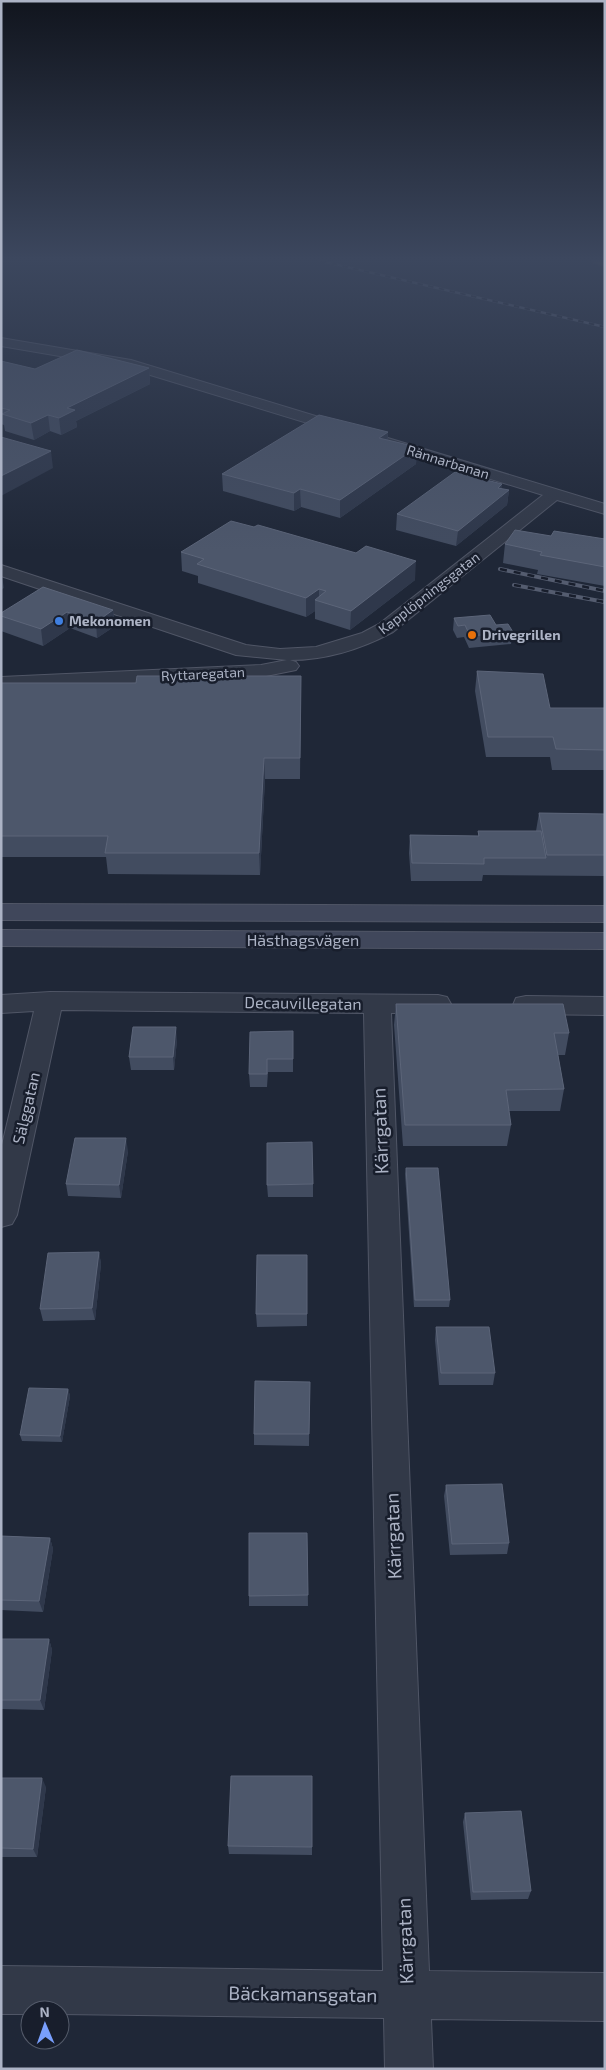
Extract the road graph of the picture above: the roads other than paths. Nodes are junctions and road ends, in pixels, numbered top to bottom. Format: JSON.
{"nodes":[{"id":1,"x":94,"y":358,"type":"edge"},
{"id":2,"x":553,"y":495,"type":"junction"},
{"id":3,"x":605,"y":509,"type":"edge"},
{"id":4,"x":1,"y":570,"type":"edge"},
{"id":5,"x":312,"y":654,"type":"junction"},
{"id":6,"x":1,"y":682,"type":"edge"},
{"id":7,"x":1,"y":912,"type":"edge"},
{"id":8,"x":605,"y":914,"type":"edge"},
{"id":9,"x":1,"y":938,"type":"edge"},
{"id":10,"x":605,"y":941,"type":"edge"},
{"id":11,"x":50,"y":1000,"type":"junction"},
{"id":12,"x":1,"y":1004,"type":"edge"},
{"id":13,"x":376,"y":1004,"type":"junction"},
{"id":14,"x":466,"y":1005,"type":"edge"},
{"id":15,"x":506,"y":1005,"type":"edge"},
{"id":16,"x":605,"y":1006,"type":"edge"},
{"id":17,"x":1,"y":1215,"type":"edge"},
{"id":18,"x":1,"y":1990,"type":"edge"},
{"id":19,"x":407,"y":1995,"type":"junction"},
{"id":20,"x":605,"y":1997,"type":"edge"},
{"id":21,"x":409,"y":2069,"type":"edge"}],
"edges":[{"from":1,"to":2,"type":"street","name":"Rännarbanan"},
{"from":2,"to":3,"type":"street","name":"Rännarbanan"},
{"from":2,"to":5,"type":"street","name":"Kapplöpningsgatan"},
{"from":4,"to":5,"type":"street","name":"Kapplöpningsgatan"},
{"from":5,"to":6,"type":"street","name":"Ryttaregatan"},
{"from":7,"to":8,"type":"main road","name":"Hästhagsvägen"},
{"from":9,"to":10,"type":"main road","name":"Hästhagsvägen"},
{"from":11,"to":12,"type":"street","name":"Decauvillegatan"},
{"from":11,"to":13,"type":"street","name":"Decauvillegatan"},
{"from":11,"to":17,"type":"street","name":"Sälggatan"},
{"from":13,"to":14,"type":"street","name":"Decauvillegatan"},
{"from":13,"to":19,"type":"street","name":"Kärrgatan"},
{"from":15,"to":16,"type":"street"},
{"from":18,"to":19,"type":"street","name":"Bäckamansgatan"},
{"from":19,"to":20,"type":"street","name":"Bäckamansgatan"},
{"from":19,"to":21,"type":"street","name":"Kärrgatan"}]}
